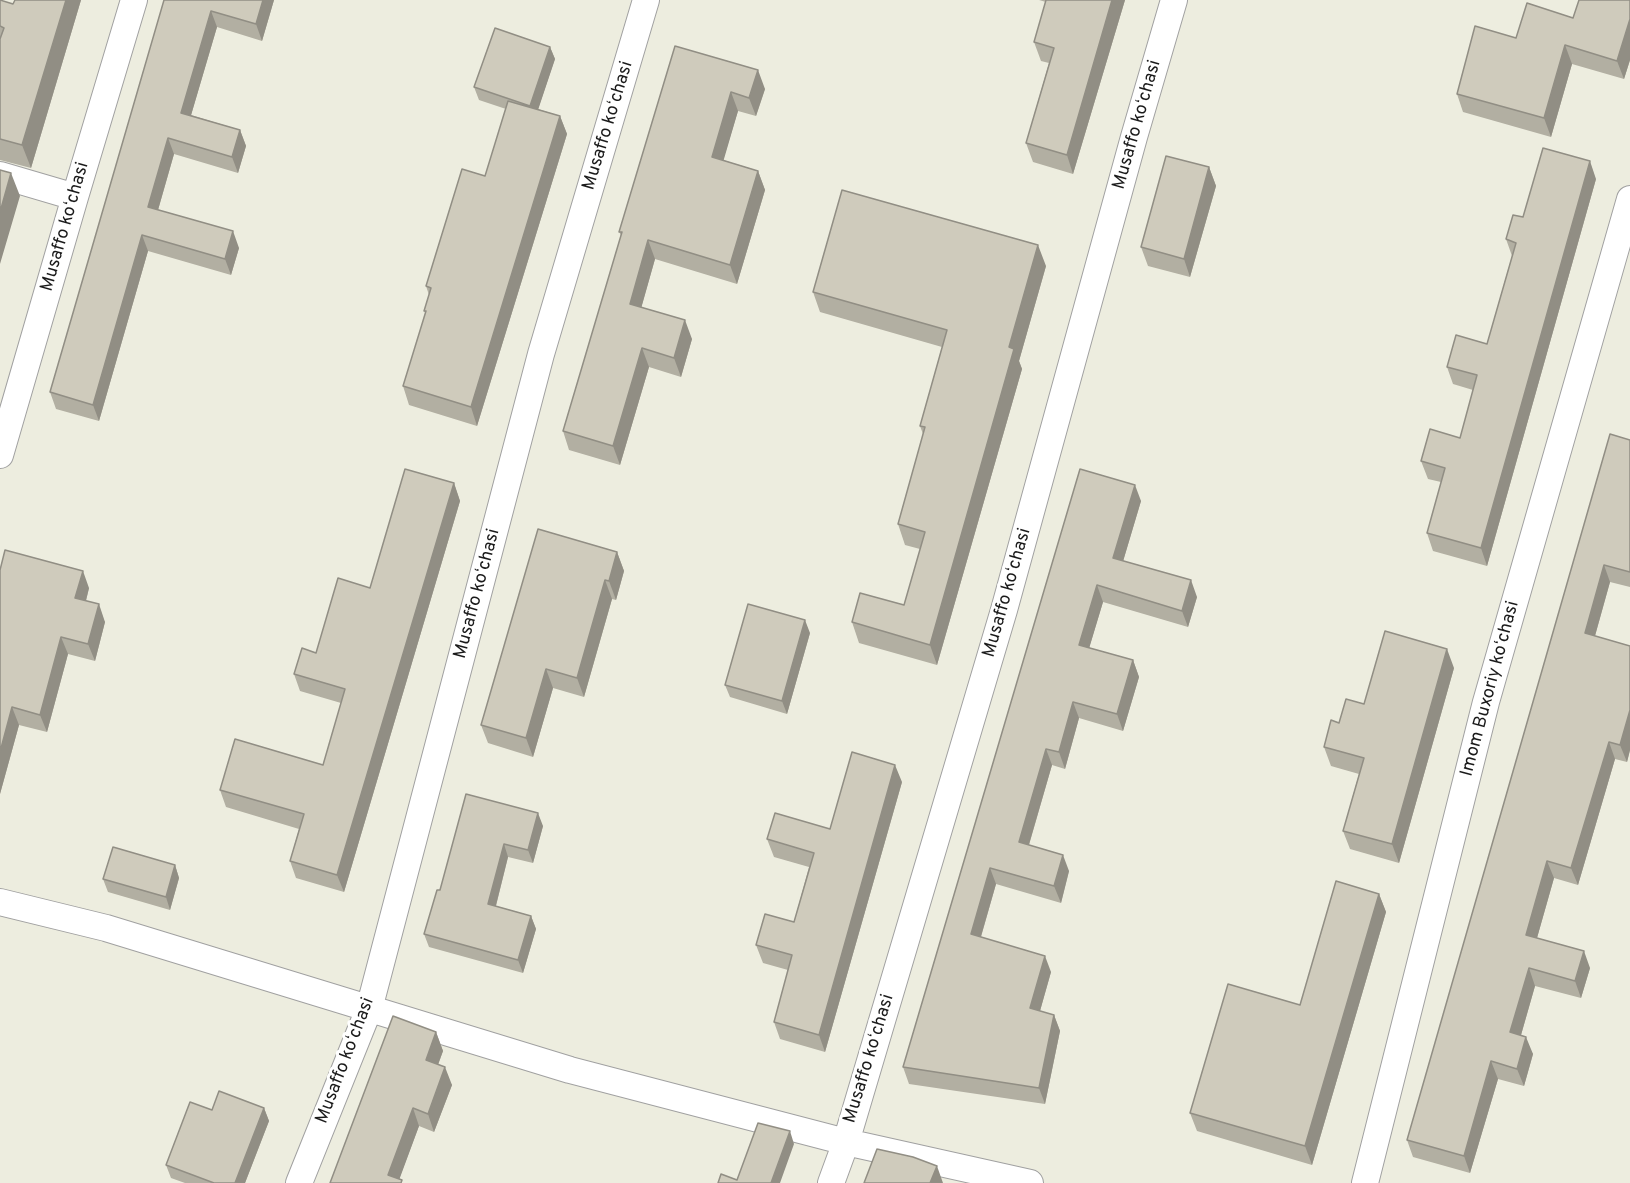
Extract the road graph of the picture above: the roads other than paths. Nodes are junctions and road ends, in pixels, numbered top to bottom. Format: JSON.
{"nodes":[{"id":1,"x":134,"y":0,"type":"edge"},
{"id":2,"x":646,"y":0,"type":"edge"},
{"id":3,"x":1174,"y":0,"type":"edge"},
{"id":4,"x":0,"y":175,"type":"edge"},
{"id":5,"x":75,"y":197,"type":"junction"},
{"id":6,"x":1630,"y":199,"type":"edge"},
{"id":7,"x":0,"y":455,"type":"edge"},
{"id":8,"x":0,"y":902,"type":"edge"},
{"id":9,"x":369,"y":1009,"type":"junction"},
{"id":10,"x":846,"y":1142,"type":"junction"},
{"id":11,"x":299,"y":1183,"type":"edge"},
{"id":12,"x":831,"y":1183,"type":"edge"},
{"id":13,"x":1030,"y":1183,"type":"edge"},
{"id":14,"x":1365,"y":1183,"type":"edge"}],
"edges":[{"from":1,"to":5,"type":"street","name":"Musaffo koʻchasi"},
{"from":2,"to":9,"type":"street","name":"Musaffo koʻchasi"},
{"from":3,"to":10,"type":"street","name":"Musaffo koʻchasi"},
{"from":4,"to":5,"type":"street"},
{"from":5,"to":7,"type":"street","name":"Musaffo koʻchasi"},
{"from":6,"to":14,"type":"street","name":"Imom Buxoriy koʻchasi"},
{"from":8,"to":9,"type":"street"},
{"from":9,"to":10,"type":"street"},
{"from":9,"to":11,"type":"street","name":"Musaffo koʻchasi"},
{"from":10,"to":12,"type":"street","name":"Musaffo koʻchasi"},
{"from":10,"to":13,"type":"street"}]}
